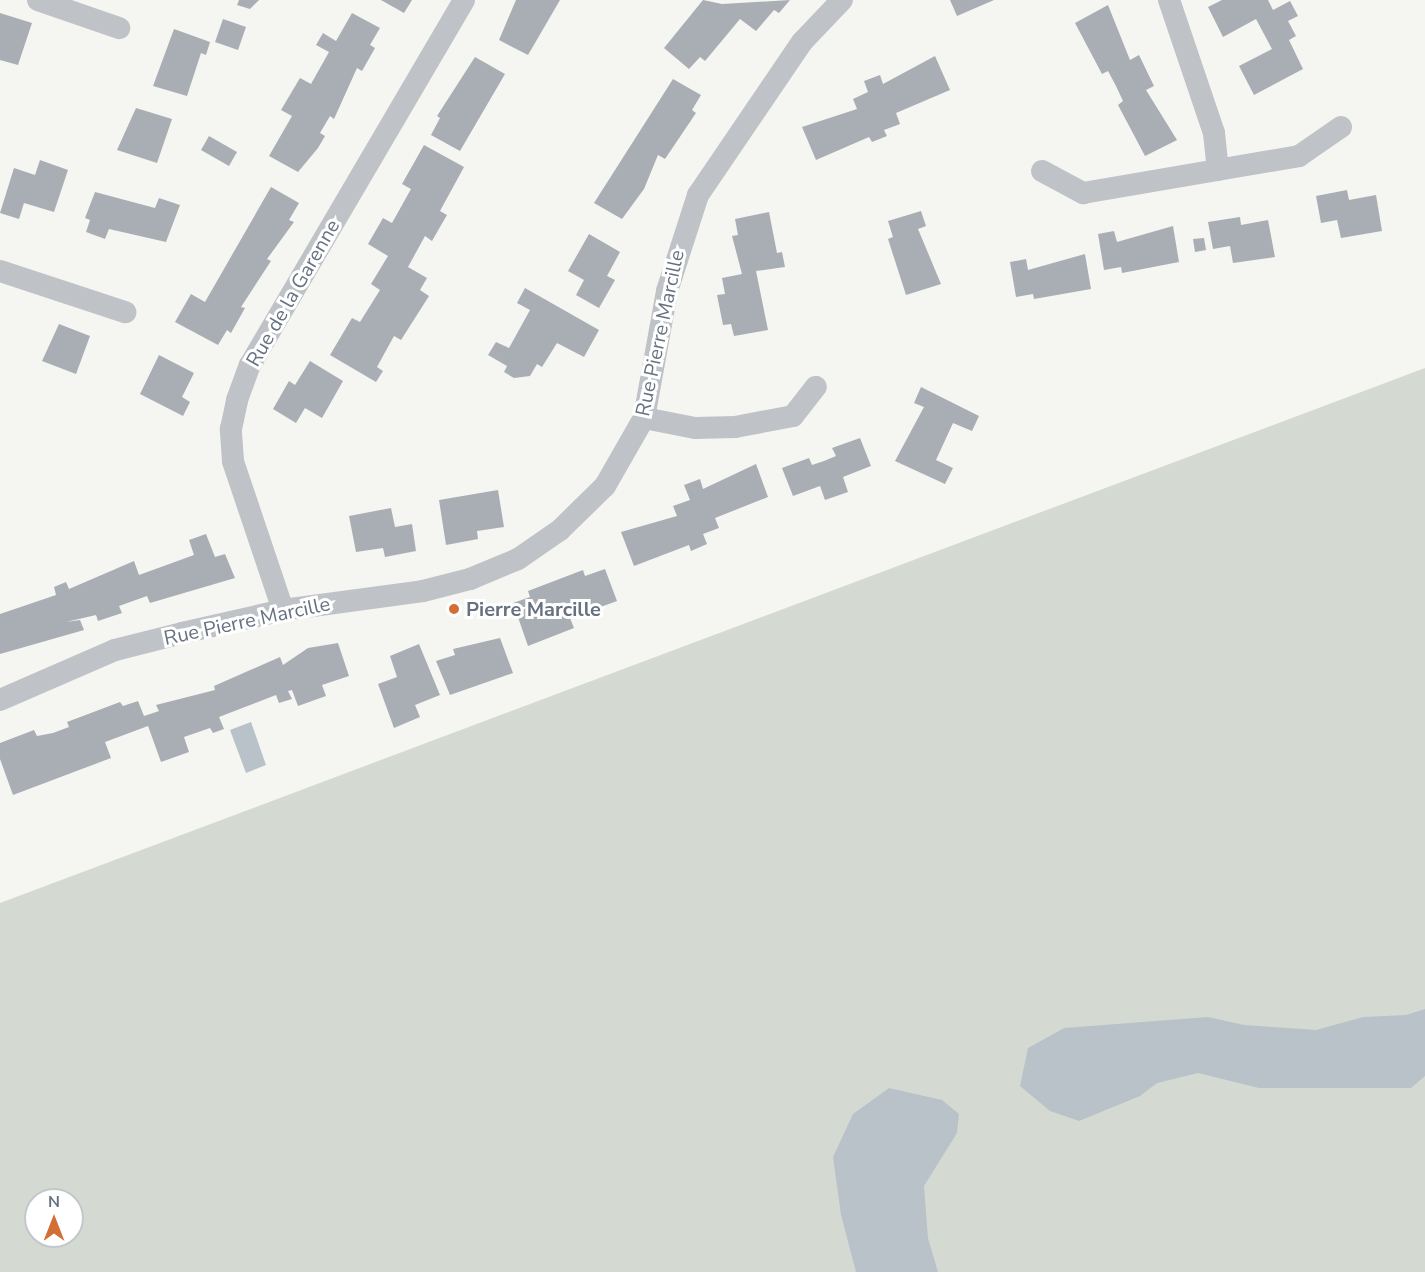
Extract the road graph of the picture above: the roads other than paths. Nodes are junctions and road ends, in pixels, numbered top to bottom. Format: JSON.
{"nodes":[{"id":1,"x":38,"y":0,"type":"edge"},
{"id":2,"x":464,"y":0,"type":"edge"},
{"id":3,"x":842,"y":0,"type":"edge"},
{"id":4,"x":1169,"y":0,"type":"edge"},
{"id":5,"x":119,"y":28,"type":"dead end"},
{"id":6,"x":1341,"y":127,"type":"dead end"},
{"id":7,"x":1218,"y":170,"type":"junction"},
{"id":8,"x":1042,"y":171,"type":"dead end"},
{"id":9,"x":0,"y":271,"type":"edge"},
{"id":10,"x":125,"y":312,"type":"dead end"},
{"id":11,"x":816,"y":387,"type":"dead end"},
{"id":12,"x":644,"y":418,"type":"junction"},
{"id":13,"x":282,"y":610,"type":"junction"},
{"id":14,"x":0,"y":700,"type":"edge"}],
"edges":[{"from":1,"to":5,"type":"street"},
{"from":2,"to":13,"type":"street","name":"Rue de la Garenne"},
{"from":3,"to":12,"type":"street","name":"Rue Pierre Marcille"},
{"from":4,"to":7,"type":"street"},
{"from":6,"to":7,"type":"street"},
{"from":7,"to":8,"type":"street"},
{"from":9,"to":10,"type":"street"},
{"from":11,"to":12,"type":"street"},
{"from":12,"to":13,"type":"street","name":"Rue Pierre Marcille"},
{"from":13,"to":14,"type":"street","name":"Rue Pierre Marcille"}]}
